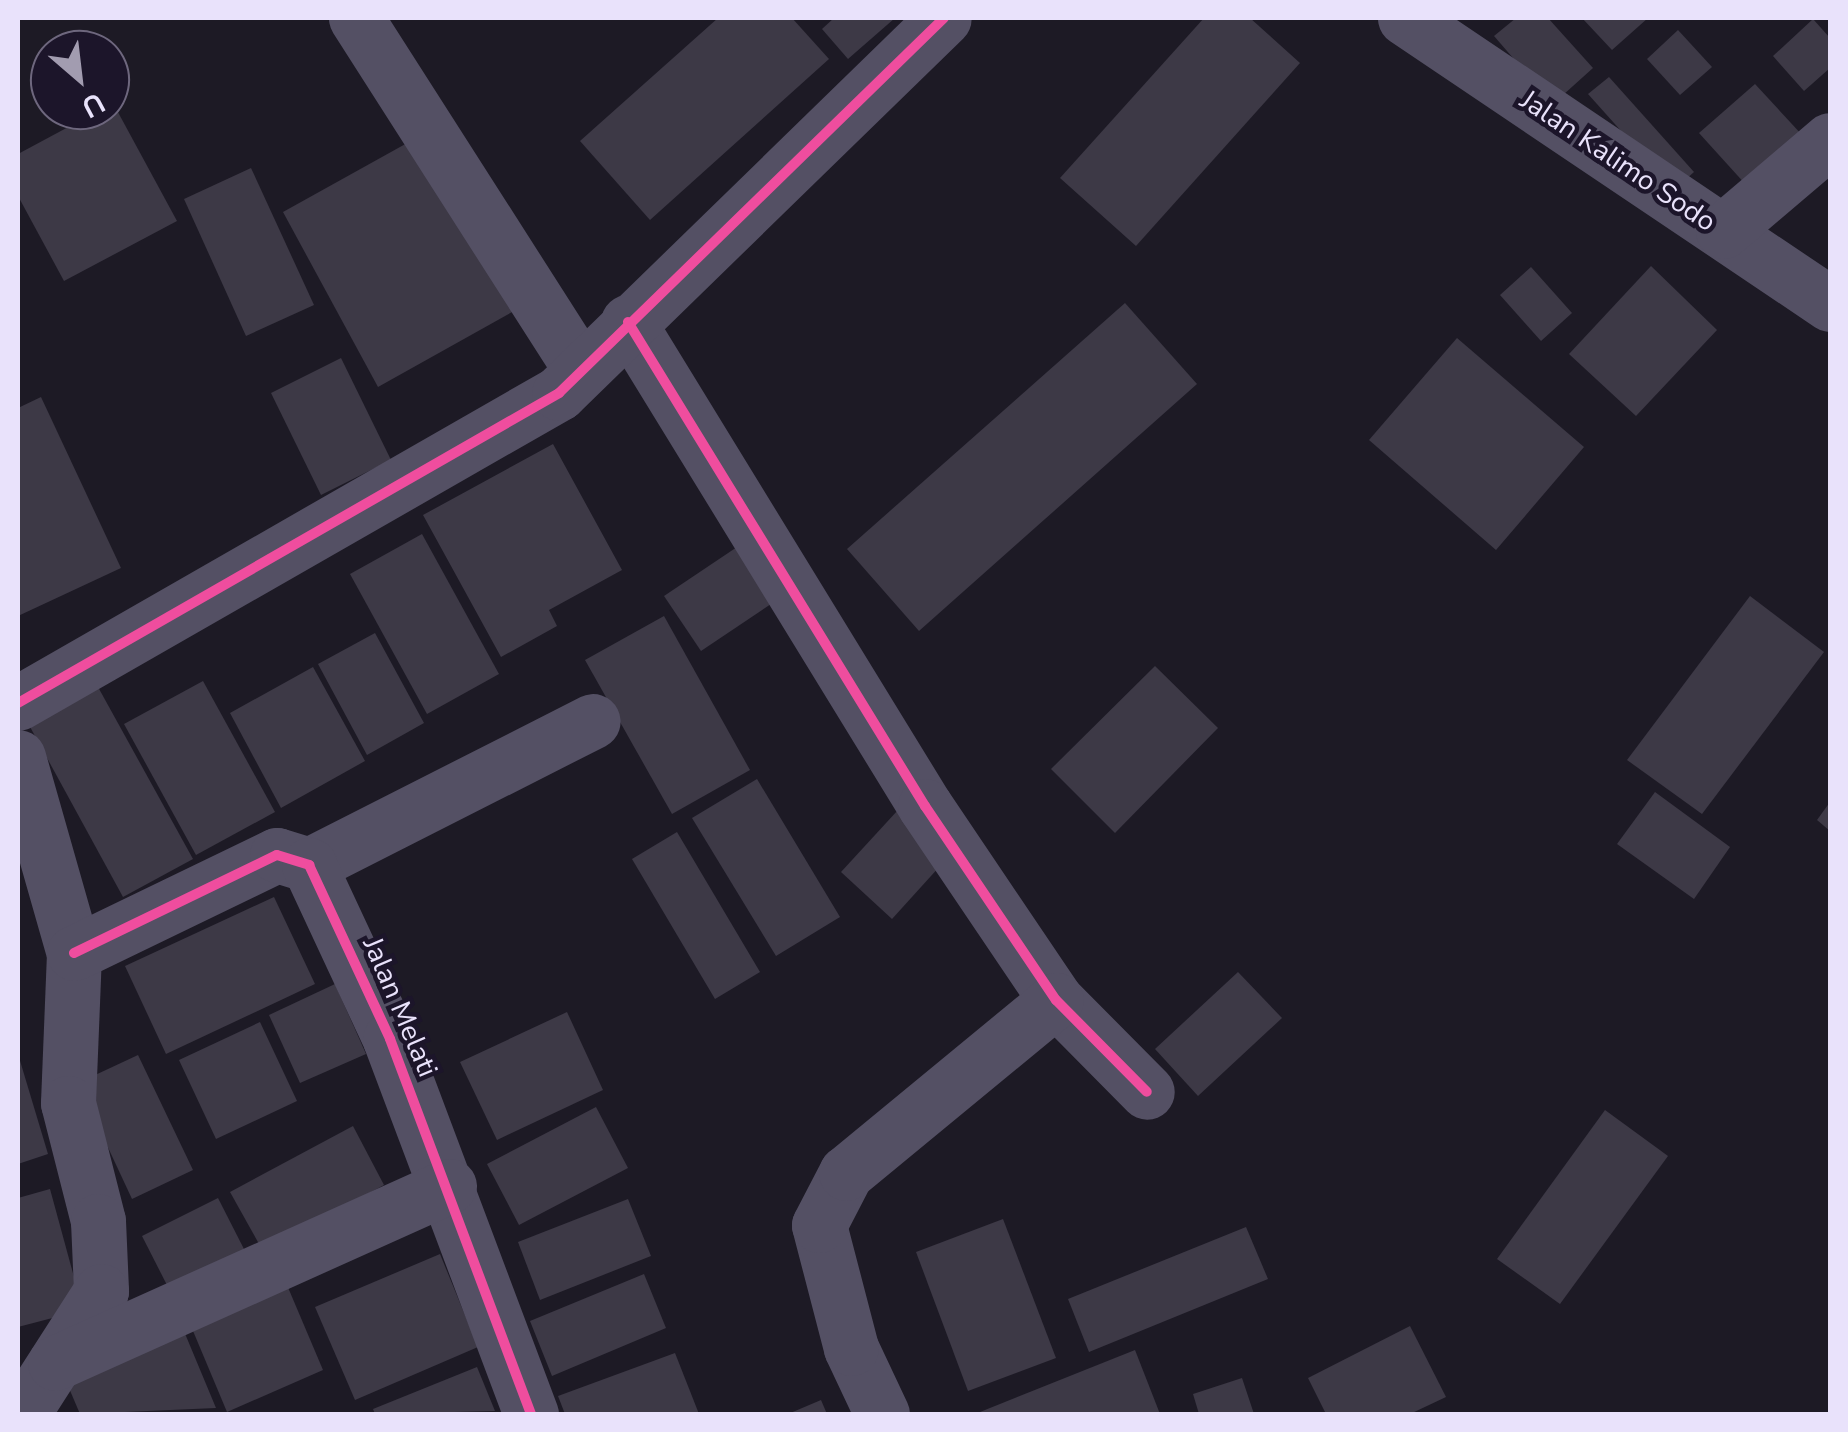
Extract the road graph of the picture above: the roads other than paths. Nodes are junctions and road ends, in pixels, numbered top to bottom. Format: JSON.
{"nodes":[{"id":1,"x":356,"y":18,"type":"edge"},
{"id":2,"x":944,"y":18,"type":"edge"},
{"id":3,"x":1405,"y":18,"type":"edge"},
{"id":4,"x":1465,"y":33,"type":"edge"},
{"id":5,"x":1830,"y":140,"type":"edge"},
{"id":6,"x":1722,"y":230,"type":"junction"},
{"id":7,"x":1830,"y":304,"type":"edge"},
{"id":8,"x":628,"y":322,"type":"junction"},
{"id":9,"x":569,"y":380,"type":"junction"},
{"id":10,"x":18,"y":702,"type":"edge"},
{"id":11,"x":593,"y":721,"type":"dead end"},
{"id":12,"x":18,"y":756,"type":"edge"},
{"id":13,"x":309,"y":865,"type":"junction"},
{"id":14,"x":74,"y":953,"type":"junction"},
{"id":15,"x":1056,"y":1000,"type":"junction"},
{"id":16,"x":1147,"y":1092,"type":"dead end"},
{"id":17,"x":449,"y":1186,"type":"junction"},
{"id":18,"x":36,"y":1362,"type":"edge"},
{"id":19,"x":22,"y":1414,"type":"edge"},
{"id":20,"x":532,"y":1414,"type":"edge"},
{"id":21,"x":882,"y":1414,"type":"edge"}],
"edges":[{"from":1,"to":9,"type":"street"},
{"from":2,"to":8,"type":"street"},
{"from":3,"to":4,"type":"street","name":"Jalan Kalimo Sodo"},
{"from":4,"to":6,"type":"street","name":"Jalan Kalimo Sodo"},
{"from":5,"to":6,"type":"street"},
{"from":6,"to":7,"type":"street","name":"Jalan Kalimo Sodo"},
{"from":8,"to":9,"type":"street"},
{"from":8,"to":15,"type":"street"},
{"from":9,"to":10,"type":"street"},
{"from":11,"to":13,"type":"street"},
{"from":12,"to":14,"type":"street"},
{"from":13,"to":14,"type":"street"},
{"from":13,"to":17,"type":"street","name":"Jalan Melati"},
{"from":14,"to":18,"type":"street"},
{"from":15,"to":16,"type":"street"},
{"from":15,"to":21,"type":"street"},
{"from":17,"to":18,"type":"street"},
{"from":17,"to":20,"type":"street","name":"Jalan Melati"},
{"from":18,"to":19,"type":"street"}]}
